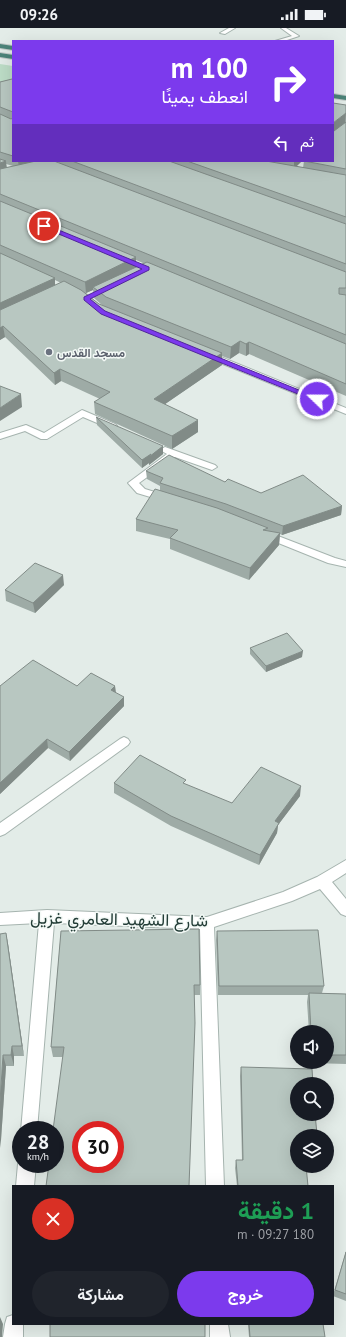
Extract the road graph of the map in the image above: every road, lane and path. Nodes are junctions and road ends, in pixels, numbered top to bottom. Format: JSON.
{"nodes":[{"id":1,"x":234,"y":28,"type":"edge"},
{"id":2,"x":283,"y":28,"type":"edge"},
{"id":3,"x":223,"y":33,"type":"dead end"},
{"id":4,"x":282,"y":40,"type":"edge"},
{"id":5,"x":0,"y":46,"type":"edge"},
{"id":6,"x":12,"y":48,"type":"edge"},
{"id":7,"x":0,"y":55,"type":"edge"},
{"id":8,"x":12,"y":57,"type":"edge"},
{"id":9,"x":334,"y":96,"type":"edge"},
{"id":10,"x":346,"y":98,"type":"edge"},
{"id":11,"x":199,"y":351,"type":"edge"},
{"id":12,"x":346,"y":411,"type":"edge"},
{"id":13,"x":124,"y":432,"type":"edge"},
{"id":14,"x":0,"y":436,"type":"edge"},
{"id":15,"x":159,"y":447,"type":"edge"},
{"id":16,"x":173,"y":454,"type":"junction"},
{"id":17,"x":212,"y":467,"type":"dead end"},
{"id":18,"x":177,"y":503,"type":"edge"},
{"id":19,"x":258,"y":531,"type":"edge"},
{"id":20,"x":346,"y":564,"type":"edge"},
{"id":21,"x":124,"y":742,"type":"dead end"},
{"id":22,"x":0,"y":830,"type":"edge"},
{"id":23,"x":346,"y":866,"type":"edge"},
{"id":24,"x":322,"y":881,"type":"junction"},
{"id":25,"x":346,"y":910,"type":"edge"},
{"id":26,"x":47,"y":916,"type":"junction"},
{"id":27,"x":0,"y":919,"type":"edge"},
{"id":28,"x":207,"y":923,"type":"junction"},
{"id":29,"x":30,"y":1121,"type":"edge"},
{"id":30,"x":26,"y":1173,"type":"edge"},
{"id":31,"x":25,"y":1185,"type":"edge"},
{"id":32,"x":215,"y":1185,"type":"edge"},
{"id":33,"x":14,"y":1325,"type":"edge"},
{"id":34,"x":219,"y":1325,"type":"edge"},
{"id":35,"x":13,"y":1337,"type":"edge"},
{"id":36,"x":220,"y":1337,"type":"edge"}],
"edges":[{"from":1,"to":3,"type":"street"},
{"from":2,"to":4,"type":"street"},
{"from":5,"to":6,"type":"highway"},
{"from":7,"to":8,"type":"highway"},
{"from":9,"to":10,"type":"highway"},
{"from":11,"to":12,"type":"street"},
{"from":13,"to":14,"type":"street"},
{"from":15,"to":16,"type":"street"},
{"from":16,"to":17,"type":"street"},
{"from":16,"to":18,"type":"street"},
{"from":19,"to":20,"type":"street"},
{"from":21,"to":22,"type":"street"},
{"from":23,"to":24,"type":"street","name":"شارع الشهيد العامري غزيل"},
{"from":24,"to":25,"type":"street"},
{"from":24,"to":28,"type":"street","name":"شارع الشهيد العامري غزيل"},
{"from":26,"to":27,"type":"street","name":"شارع الشهيد العامري غزيل"},
{"from":26,"to":28,"type":"street","name":"شارع الشهيد العامري غزيل"},
{"from":26,"to":29,"type":"street"},
{"from":28,"to":32,"type":"street"},
{"from":30,"to":31,"type":"street"},
{"from":33,"to":35,"type":"street"},
{"from":34,"to":36,"type":"street"}]}
